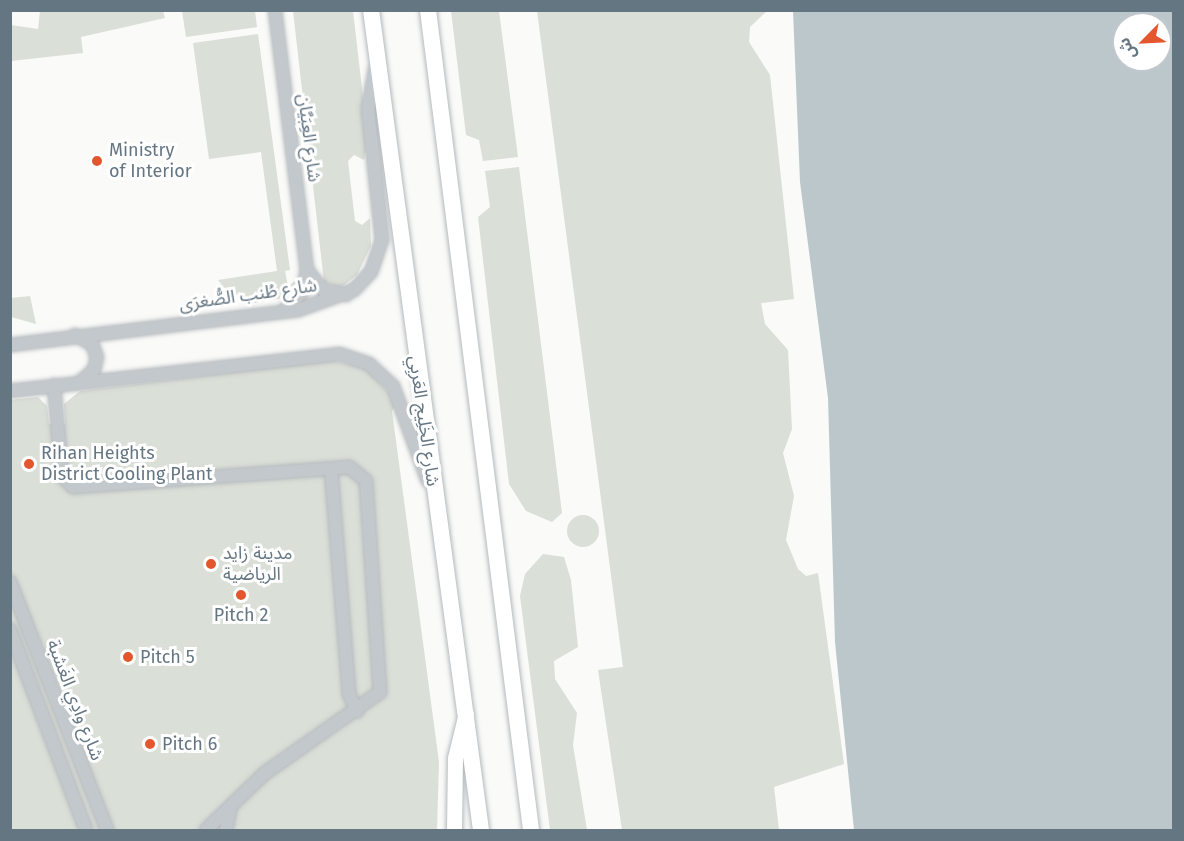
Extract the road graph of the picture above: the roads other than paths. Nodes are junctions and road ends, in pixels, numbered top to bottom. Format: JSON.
{"nodes":[{"id":1,"x":275,"y":10,"type":"edge"},
{"id":2,"x":371,"y":10,"type":"edge"},
{"id":3,"x":428,"y":10,"type":"edge"},
{"id":4,"x":377,"y":58,"type":"junction"},
{"id":5,"x":307,"y":270,"type":"junction"},
{"id":6,"x":347,"y":295,"type":"junction"},
{"id":7,"x":283,"y":312,"type":"junction"},
{"id":8,"x":75,"y":334,"type":"junction"},
{"id":9,"x":10,"y":345,"type":"edge"},
{"id":10,"x":78,"y":382,"type":"junction"},
{"id":11,"x":54,"y":385,"type":"junction"},
{"id":12,"x":10,"y":391,"type":"edge"},
{"id":13,"x":331,"y":469,"type":"junction"},
{"id":14,"x":436,"y":505,"type":"junction"},
{"id":15,"x":10,"y":582,"type":"edge"},
{"id":16,"x":10,"y":630,"type":"edge"},
{"id":17,"x":357,"y":711,"type":"junction"},
{"id":18,"x":466,"y":713,"type":"junction"},
{"id":19,"x":230,"y":810,"type":"junction"},
{"id":20,"x":86,"y":831,"type":"edge"},
{"id":21,"x":107,"y":831,"type":"edge"},
{"id":22,"x":206,"y":831,"type":"edge"},
{"id":23,"x":226,"y":831,"type":"edge"},
{"id":24,"x":454,"y":831,"type":"edge"},
{"id":25,"x":481,"y":831,"type":"edge"},
{"id":26,"x":531,"y":831,"type":"edge"}],
"edges":[{"from":1,"to":5,"type":"street","name":"شارع العِبَيَّان"},
{"from":2,"to":4,"type":"highway","name":"شارع الخَلِيج العَربِي"},
{"from":3,"to":26,"type":"highway"},
{"from":4,"to":6,"type":"street","name":"شارع طُنب الصُّغرَى"},
{"from":4,"to":14,"type":"highway","name":"شارع الخَلِيج العَربِي"},
{"from":5,"to":6,"type":"street"},
{"from":5,"to":7,"type":"street","name":"شارع العِبَيَّان"},
{"from":6,"to":7,"type":"street","name":"شارع طُنب الصُّغرَى"},
{"from":7,"to":8,"type":"street","name":"شارع طُنب الصُّغرَى"},
{"from":8,"to":9,"type":"street","name":"شارع طُنب الصُّغرَى"},
{"from":8,"to":10,"type":"street"},
{"from":10,"to":11,"type":"street"},
{"from":10,"to":14,"type":"street"},
{"from":11,"to":12,"type":"street"},
{"from":11,"to":13,"type":"street"},
{"from":13,"to":17,"type":"street"},
{"from":13,"to":17,"type":"street"},
{"from":14,"to":18,"type":"highway","name":"شارع الخَلِيج العَربِي"},
{"from":15,"to":21,"type":"street","name":"شارع وادِي الغَشبة"},
{"from":16,"to":20,"type":"street","name":"شارع وادِي الغَشبة"},
{"from":17,"to":19,"type":"street"},
{"from":18,"to":24,"type":"main road"},
{"from":18,"to":25,"type":"highway","name":"شارع الخَلِيج العَربِي"},
{"from":19,"to":22,"type":"street"},
{"from":19,"to":23,"type":"street"}]}
